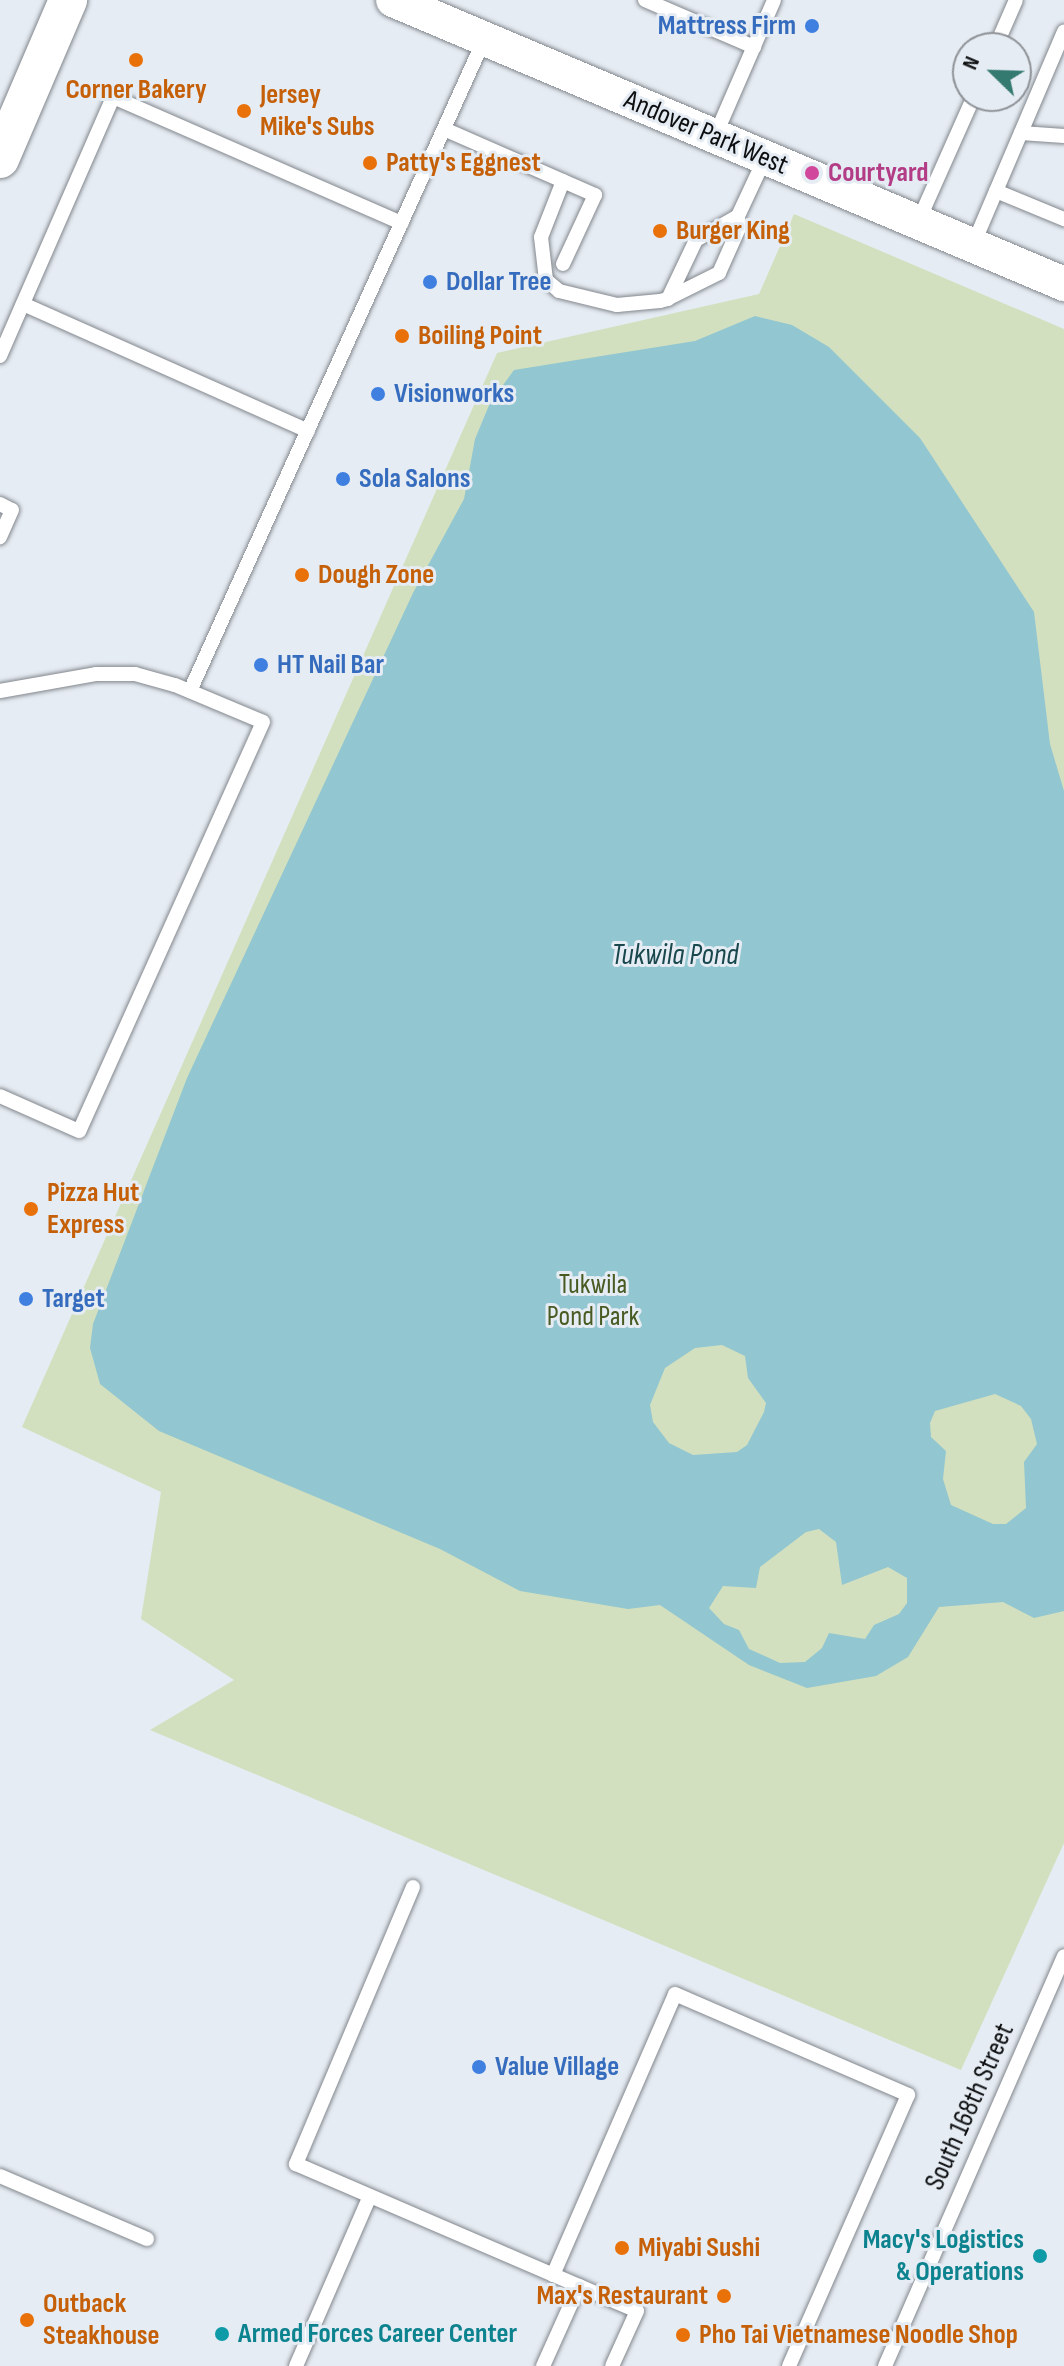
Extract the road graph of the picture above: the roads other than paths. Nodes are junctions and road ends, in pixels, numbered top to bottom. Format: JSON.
{"nodes":[{"id":1,"x":68,"y":0,"type":"edge"},
{"id":2,"x":393,"y":0,"type":"edge"},
{"id":3,"x":645,"y":0,"type":"edge"},
{"id":4,"x":774,"y":0,"type":"edge"},
{"id":5,"x":1016,"y":0,"type":"edge"},
{"id":6,"x":1002,"y":32,"type":"edge"},
{"id":7,"x":1064,"y":32,"type":"edge"},
{"id":8,"x":484,"y":40,"type":"junction"},
{"id":9,"x":754,"y":47,"type":"junction"},
{"id":10,"x":967,"y":112,"type":"edge"},
{"id":11,"x":444,"y":129,"type":"junction"},
{"id":12,"x":1021,"y":133,"type":"junction"},
{"id":13,"x":1064,"y":136,"type":"edge"},
{"id":14,"x":715,"y":137,"type":"junction"},
{"id":15,"x":765,"y":158,"type":"junction"},
{"id":16,"x":0,"y":159,"type":"edge"},
{"id":17,"x":563,"y":181,"type":"junction"},
{"id":18,"x":996,"y":191,"type":"junction"},
{"id":19,"x":738,"y":216,"type":"junction"},
{"id":20,"x":1064,"y":219,"type":"edge"},
{"id":21,"x":918,"y":222,"type":"junction"},
{"id":22,"x":402,"y":223,"type":"junction"},
{"id":23,"x":973,"y":245,"type":"junction"},
{"id":24,"x":563,"y":264,"type":"dead end"},
{"id":25,"x":1064,"y":284,"type":"edge"},
{"id":26,"x":668,"y":299,"type":"junction"},
{"id":27,"x":23,"y":304,"type":"junction"},
{"id":28,"x":0,"y":356,"type":"edge"},
{"id":29,"x":308,"y":431,"type":"junction"},
{"id":30,"x":0,"y":504,"type":"edge"},
{"id":31,"x":0,"y":537,"type":"edge"},
{"id":32,"x":0,"y":691,"type":"edge"},
{"id":33,"x":190,"y":691,"type":"junction"},
{"id":34,"x":0,"y":1096,"type":"edge"},
{"id":35,"x":413,"y":1887,"type":"dead end"},
{"id":36,"x":1064,"y":1956,"type":"edge"},
{"id":37,"x":0,"y":2176,"type":"edge"},
{"id":38,"x":370,"y":2196,"type":"junction"},
{"id":39,"x":147,"y":2239,"type":"dead end"},
{"id":40,"x":553,"y":2275,"type":"junction"},
{"id":41,"x":579,"y":2286,"type":"junction"},
{"id":42,"x":296,"y":2366,"type":"edge"},
{"id":43,"x":543,"y":2366,"type":"edge"},
{"id":44,"x":612,"y":2366,"type":"edge"},
{"id":45,"x":789,"y":2366,"type":"edge"},
{"id":46,"x":885,"y":2366,"type":"edge"}],
"edges":[{"from":1,"to":16,"type":"main road"},
{"from":2,"to":8,"type":"street","name":"Andover Park West"},
{"from":3,"to":9,"type":"lane"},
{"from":4,"to":9,"type":"lane"},
{"from":5,"to":6,"type":"lane"},
{"from":7,"to":12,"type":"lane"},
{"from":8,"to":11,"type":"lane"},
{"from":8,"to":14,"type":"street","name":"Andover Park West"},
{"from":9,"to":14,"type":"lane"},
{"from":10,"to":21,"type":"lane"},
{"from":11,"to":17,"type":"lane"},
{"from":11,"to":22,"type":"lane"},
{"from":12,"to":13,"type":"lane"},
{"from":12,"to":18,"type":"lane"},
{"from":14,"to":15,"type":"street","name":"Andover Park West"},
{"from":15,"to":19,"type":"lane"},
{"from":15,"to":21,"type":"street","name":"Andover Park West"},
{"from":17,"to":24,"type":"lane"},
{"from":17,"to":26,"type":"lane"},
{"from":18,"to":20,"type":"lane"},
{"from":18,"to":23,"type":"lane"},
{"from":19,"to":26,"type":"lane"},
{"from":19,"to":26,"type":"lane"},
{"from":21,"to":23,"type":"street","name":"Andover Park West"},
{"from":22,"to":27,"type":"lane"},
{"from":22,"to":29,"type":"lane"},
{"from":23,"to":25,"type":"street","name":"Andover Park West"},
{"from":27,"to":28,"type":"lane"},
{"from":27,"to":29,"type":"lane"},
{"from":29,"to":33,"type":"lane"},
{"from":30,"to":31,"type":"lane"},
{"from":32,"to":33,"type":"lane"},
{"from":33,"to":34,"type":"lane"},
{"from":35,"to":38,"type":"lane"},
{"from":36,"to":46,"type":"lane","name":"South 168th Street"},
{"from":37,"to":39,"type":"lane"},
{"from":38,"to":40,"type":"lane"},
{"from":38,"to":42,"type":"lane"},
{"from":40,"to":41,"type":"lane"},
{"from":40,"to":45,"type":"lane"},
{"from":41,"to":43,"type":"lane"},
{"from":41,"to":44,"type":"lane"}]}
